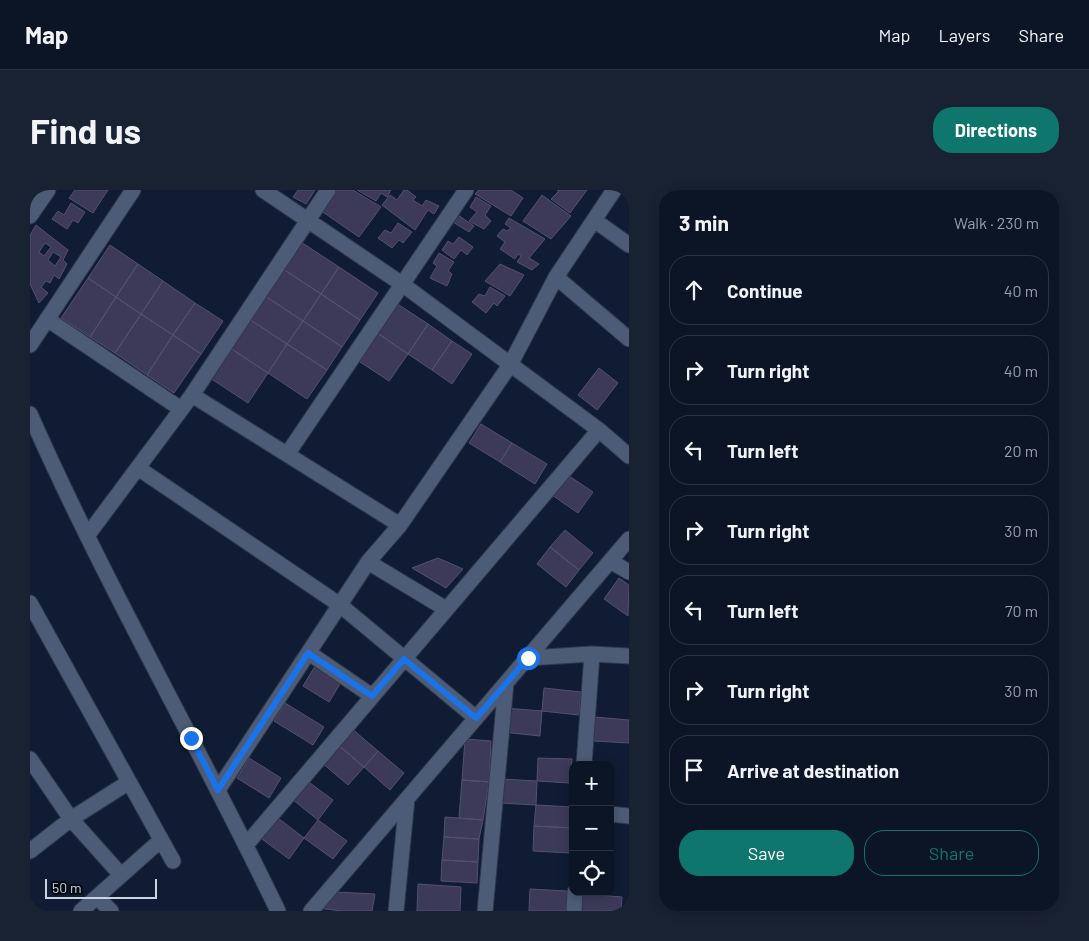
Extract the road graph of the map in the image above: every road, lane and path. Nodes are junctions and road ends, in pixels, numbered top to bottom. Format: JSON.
{"nodes":[{"id":1,"x":48,"y":190,"type":"edge"},
{"id":2,"x":133,"y":190,"type":"edge"},
{"id":3,"x":263,"y":190,"type":"edge"},
{"id":4,"x":328,"y":190,"type":"edge"},
{"id":5,"x":466,"y":190,"type":"edge"},
{"id":6,"x":614,"y":190,"type":"edge"},
{"id":7,"x":30,"y":216,"type":"edge"},
{"id":8,"x":308,"y":220,"type":"junction"},
{"id":9,"x":594,"y":220,"type":"junction"},
{"id":10,"x":629,"y":244,"type":"edge"},
{"id":11,"x":556,"y":277,"type":"junction"},
{"id":12,"x":402,"y":284,"type":"junction"},
{"id":13,"x":47,"y":319,"type":"junction"},
{"id":14,"x":629,"y":339,"type":"edge"},
{"id":15,"x":30,"y":345,"type":"edge"},
{"id":16,"x":510,"y":365,"type":"junction"},
{"id":17,"x":192,"y":394,"type":"junction"},
{"id":18,"x":181,"y":408,"type":"junction"},
{"id":19,"x":30,"y":414,"type":"edge"},
{"id":20,"x":599,"y":430,"type":"junction"},
{"id":21,"x":36,"y":446,"type":"edge"},
{"id":22,"x":288,"y":453,"type":"junction"},
{"id":23,"x":629,"y":456,"type":"edge"},
{"id":24,"x":138,"y":468,"type":"junction"},
{"id":25,"x":400,"y":525,"type":"junction"},
{"id":26,"x":87,"y":536,"type":"junction"},
{"id":27,"x":629,"y":540,"type":"edge"},
{"id":28,"x":610,"y":561,"type":"junction"},
{"id":29,"x":368,"y":562,"type":"junction"},
{"id":30,"x":629,"y":572,"type":"edge"},
{"id":31,"x":30,"y":603,"type":"edge"},
{"id":32,"x":340,"y":605,"type":"junction"},
{"id":33,"x":446,"y":609,"type":"junction"},
{"id":34,"x":308,"y":653,"type":"junction"},
{"id":35,"x":592,"y":654,"type":"junction"},
{"id":36,"x":629,"y":656,"type":"edge"},
{"id":37,"x":528,"y":658,"type":"junction"},
{"id":38,"x":404,"y":659,"type":"junction"},
{"id":39,"x":506,"y":683,"type":"junction"},
{"id":40,"x":372,"y":696,"type":"junction"},
{"id":41,"x":476,"y":718,"type":"junction"},
{"id":42,"x":30,"y":759,"type":"edge"},
{"id":43,"x":584,"y":761,"type":"edge"},
{"id":44,"x":129,"y":782,"type":"junction"},
{"id":45,"x":218,"y":790,"type":"junction"},
{"id":46,"x":407,"y":799,"type":"junction"},
{"id":47,"x":614,"y":814,"type":"edge"},
{"id":48,"x":629,"y":816,"type":"edge"},
{"id":49,"x":71,"y":819,"type":"junction"},
{"id":50,"x":161,"y":840,"type":"junction"},
{"id":51,"x":246,"y":845,"type":"junction"},
{"id":52,"x":30,"y":851,"type":"edge"},
{"id":53,"x":173,"y":861,"type":"dead end"},
{"id":54,"x":122,"y":875,"type":"junction"},
{"id":55,"x":97,"y":896,"type":"junction"},
{"id":56,"x":575,"y":896,"type":"edge"},
{"id":57,"x":81,"y":911,"type":"edge"},
{"id":58,"x":110,"y":911,"type":"edge"},
{"id":59,"x":278,"y":911,"type":"edge"},
{"id":60,"x":311,"y":911,"type":"edge"},
{"id":61,"x":396,"y":911,"type":"edge"},
{"id":62,"x":485,"y":911,"type":"edge"},
{"id":63,"x":574,"y":911,"type":"edge"}],
"edges":[{"from":1,"to":7,"type":"street"},
{"from":2,"to":13,"type":"street"},
{"from":3,"to":8,"type":"street"},
{"from":4,"to":8,"type":"street"},
{"from":5,"to":12,"type":"street"},
{"from":6,"to":9,"type":"street"},
{"from":8,"to":12,"type":"street"},
{"from":8,"to":17,"type":"street"},
{"from":9,"to":10,"type":"street"},
{"from":9,"to":11,"type":"street"},
{"from":11,"to":14,"type":"street"},
{"from":11,"to":16,"type":"street"},
{"from":12,"to":16,"type":"street"},
{"from":12,"to":22,"type":"street"},
{"from":13,"to":15,"type":"street"},
{"from":13,"to":18,"type":"street"},
{"from":16,"to":20,"type":"street"},
{"from":16,"to":25,"type":"street"},
{"from":17,"to":18,"type":"street"},
{"from":17,"to":22,"type":"street"},
{"from":18,"to":24,"type":"street"},
{"from":19,"to":21,"type":"street"},
{"from":20,"to":23,"type":"street"},
{"from":20,"to":33,"type":"street"},
{"from":21,"to":26,"type":"street"},
{"from":22,"to":25,"type":"street"},
{"from":24,"to":26,"type":"street"},
{"from":24,"to":32,"type":"street"},
{"from":25,"to":29,"type":"street"},
{"from":26,"to":45,"type":"street"},
{"from":27,"to":28,"type":"street"},
{"from":28,"to":30,"type":"street"},
{"from":28,"to":37,"type":"street"},
{"from":29,"to":32,"type":"street"},
{"from":29,"to":33,"type":"street"},
{"from":31,"to":44,"type":"street"},
{"from":32,"to":34,"type":"street"},
{"from":32,"to":38,"type":"street"},
{"from":33,"to":38,"type":"street"},
{"from":34,"to":40,"type":"street"},
{"from":34,"to":45,"type":"street"},
{"from":35,"to":36,"type":"street"},
{"from":35,"to":37,"type":"street"},
{"from":35,"to":43,"type":"street"},
{"from":37,"to":39,"type":"street"},
{"from":38,"to":40,"type":"street"},
{"from":38,"to":41,"type":"street"},
{"from":39,"to":41,"type":"street"},
{"from":39,"to":62,"type":"street"},
{"from":40,"to":51,"type":"street"},
{"from":41,"to":46,"type":"street"},
{"from":42,"to":49,"type":"street"},
{"from":44,"to":49,"type":"street"},
{"from":44,"to":50,"type":"street"},
{"from":45,"to":51,"type":"street"},
{"from":46,"to":60,"type":"street"},
{"from":46,"to":61,"type":"street"},
{"from":47,"to":48,"type":"street"},
{"from":49,"to":52,"type":"street"},
{"from":49,"to":54,"type":"street"},
{"from":50,"to":53,"type":"street"},
{"from":50,"to":54,"type":"street"},
{"from":51,"to":59,"type":"street"},
{"from":54,"to":55,"type":"street"},
{"from":55,"to":57,"type":"street"},
{"from":55,"to":58,"type":"street"},
{"from":56,"to":63,"type":"street"}]}
